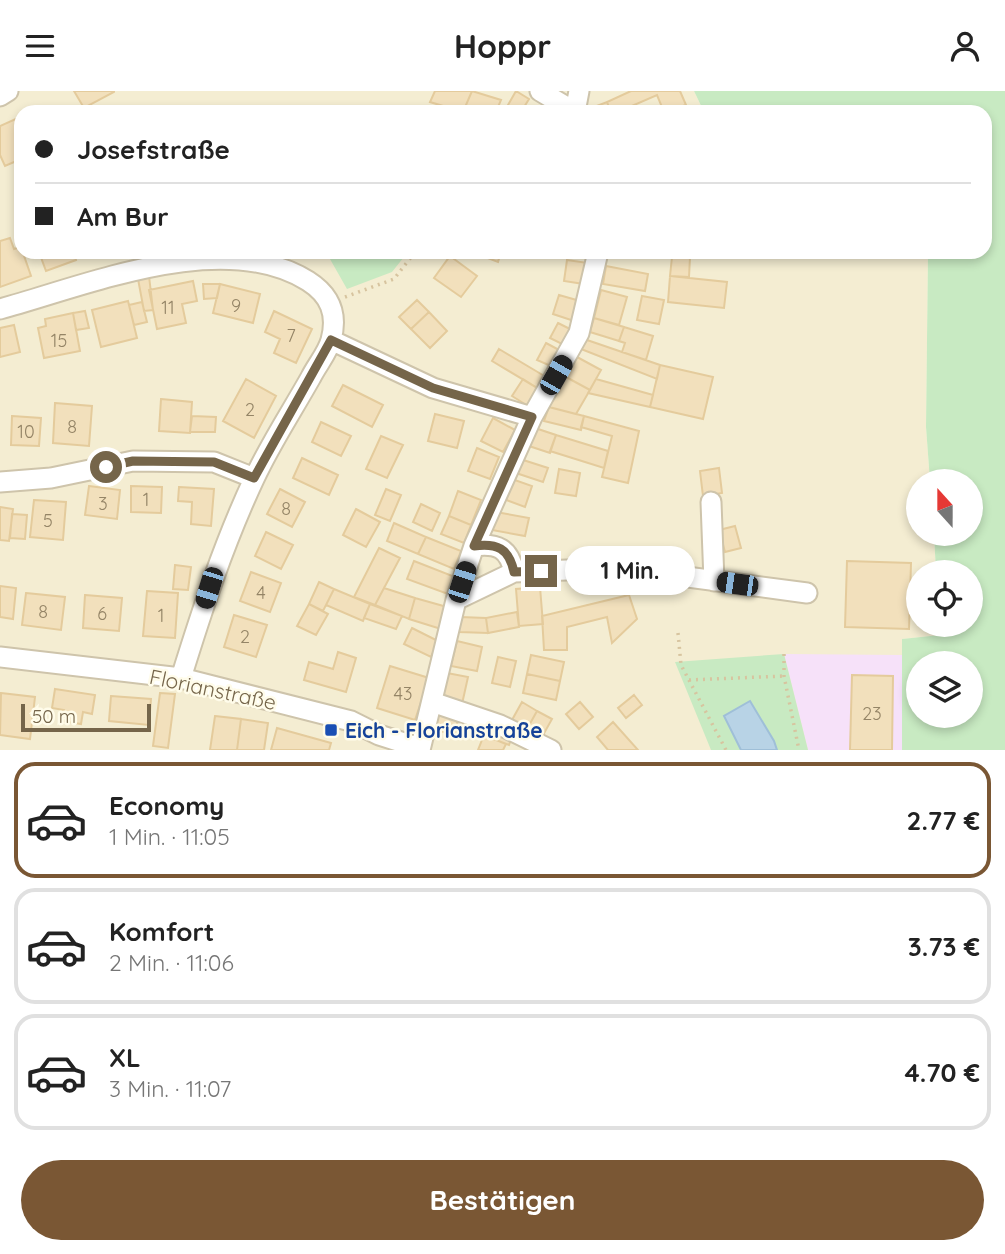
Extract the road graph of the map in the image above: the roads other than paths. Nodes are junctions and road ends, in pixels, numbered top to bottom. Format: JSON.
{"nodes":[{"id":1,"x":8,"y":91,"type":"edge"},
{"id":2,"x":540,"y":91,"type":"edge"},
{"id":3,"x":0,"y":96,"type":"edge"},
{"id":4,"x":563,"y":105,"type":"edge"},
{"id":5,"x":206,"y":259,"type":"edge"},
{"id":6,"x":224,"y":259,"type":"edge"},
{"id":7,"x":596,"y":259,"type":"edge"},
{"id":8,"x":0,"y":309,"type":"edge"},
{"id":9,"x":331,"y":340,"type":"junction"},
{"id":10,"x":532,"y":417,"type":"junction"},
{"id":11,"x":254,"y":478,"type":"junction"},
{"id":12,"x":0,"y":482,"type":"edge"},
{"id":13,"x":711,"y":502,"type":"dead end"},
{"id":14,"x":474,"y":546,"type":"junction"},
{"id":15,"x":514,"y":572,"type":"junction"},
{"id":16,"x":714,"y":581,"type":"junction"},
{"id":17,"x":807,"y":593,"type":"dead end"},
{"id":18,"x":456,"y":600,"type":"junction"},
{"id":19,"x":0,"y":657,"type":"edge"},
{"id":20,"x":181,"y":678,"type":"junction"},
{"id":21,"x":432,"y":702,"type":"junction"},
{"id":22,"x":420,"y":749,"type":"edge"},
{"id":23,"x":551,"y":750,"type":"edge"}],
"edges":[{"from":1,"to":3,"type":"street"},
{"from":2,"to":4,"type":"street"},
{"from":5,"to":8,"type":"street"},
{"from":6,"to":9,"type":"street"},
{"from":7,"to":10,"type":"street"},
{"from":9,"to":10,"type":"street"},
{"from":9,"to":11,"type":"street"},
{"from":10,"to":14,"type":"street"},
{"from":11,"to":12,"type":"street"},
{"from":11,"to":20,"type":"street"},
{"from":13,"to":16,"type":"street"},
{"from":14,"to":15,"type":"street"},
{"from":14,"to":18,"type":"street"},
{"from":15,"to":16,"type":"street"},
{"from":15,"to":18,"type":"street"},
{"from":16,"to":17,"type":"street"},
{"from":18,"to":21,"type":"street"},
{"from":19,"to":20,"type":"street","name":"Florianstraße"},
{"from":20,"to":22,"type":"street","name":"Florianstraße"},
{"from":21,"to":22,"type":"street"},
{"from":21,"to":23,"type":"street"}]}
